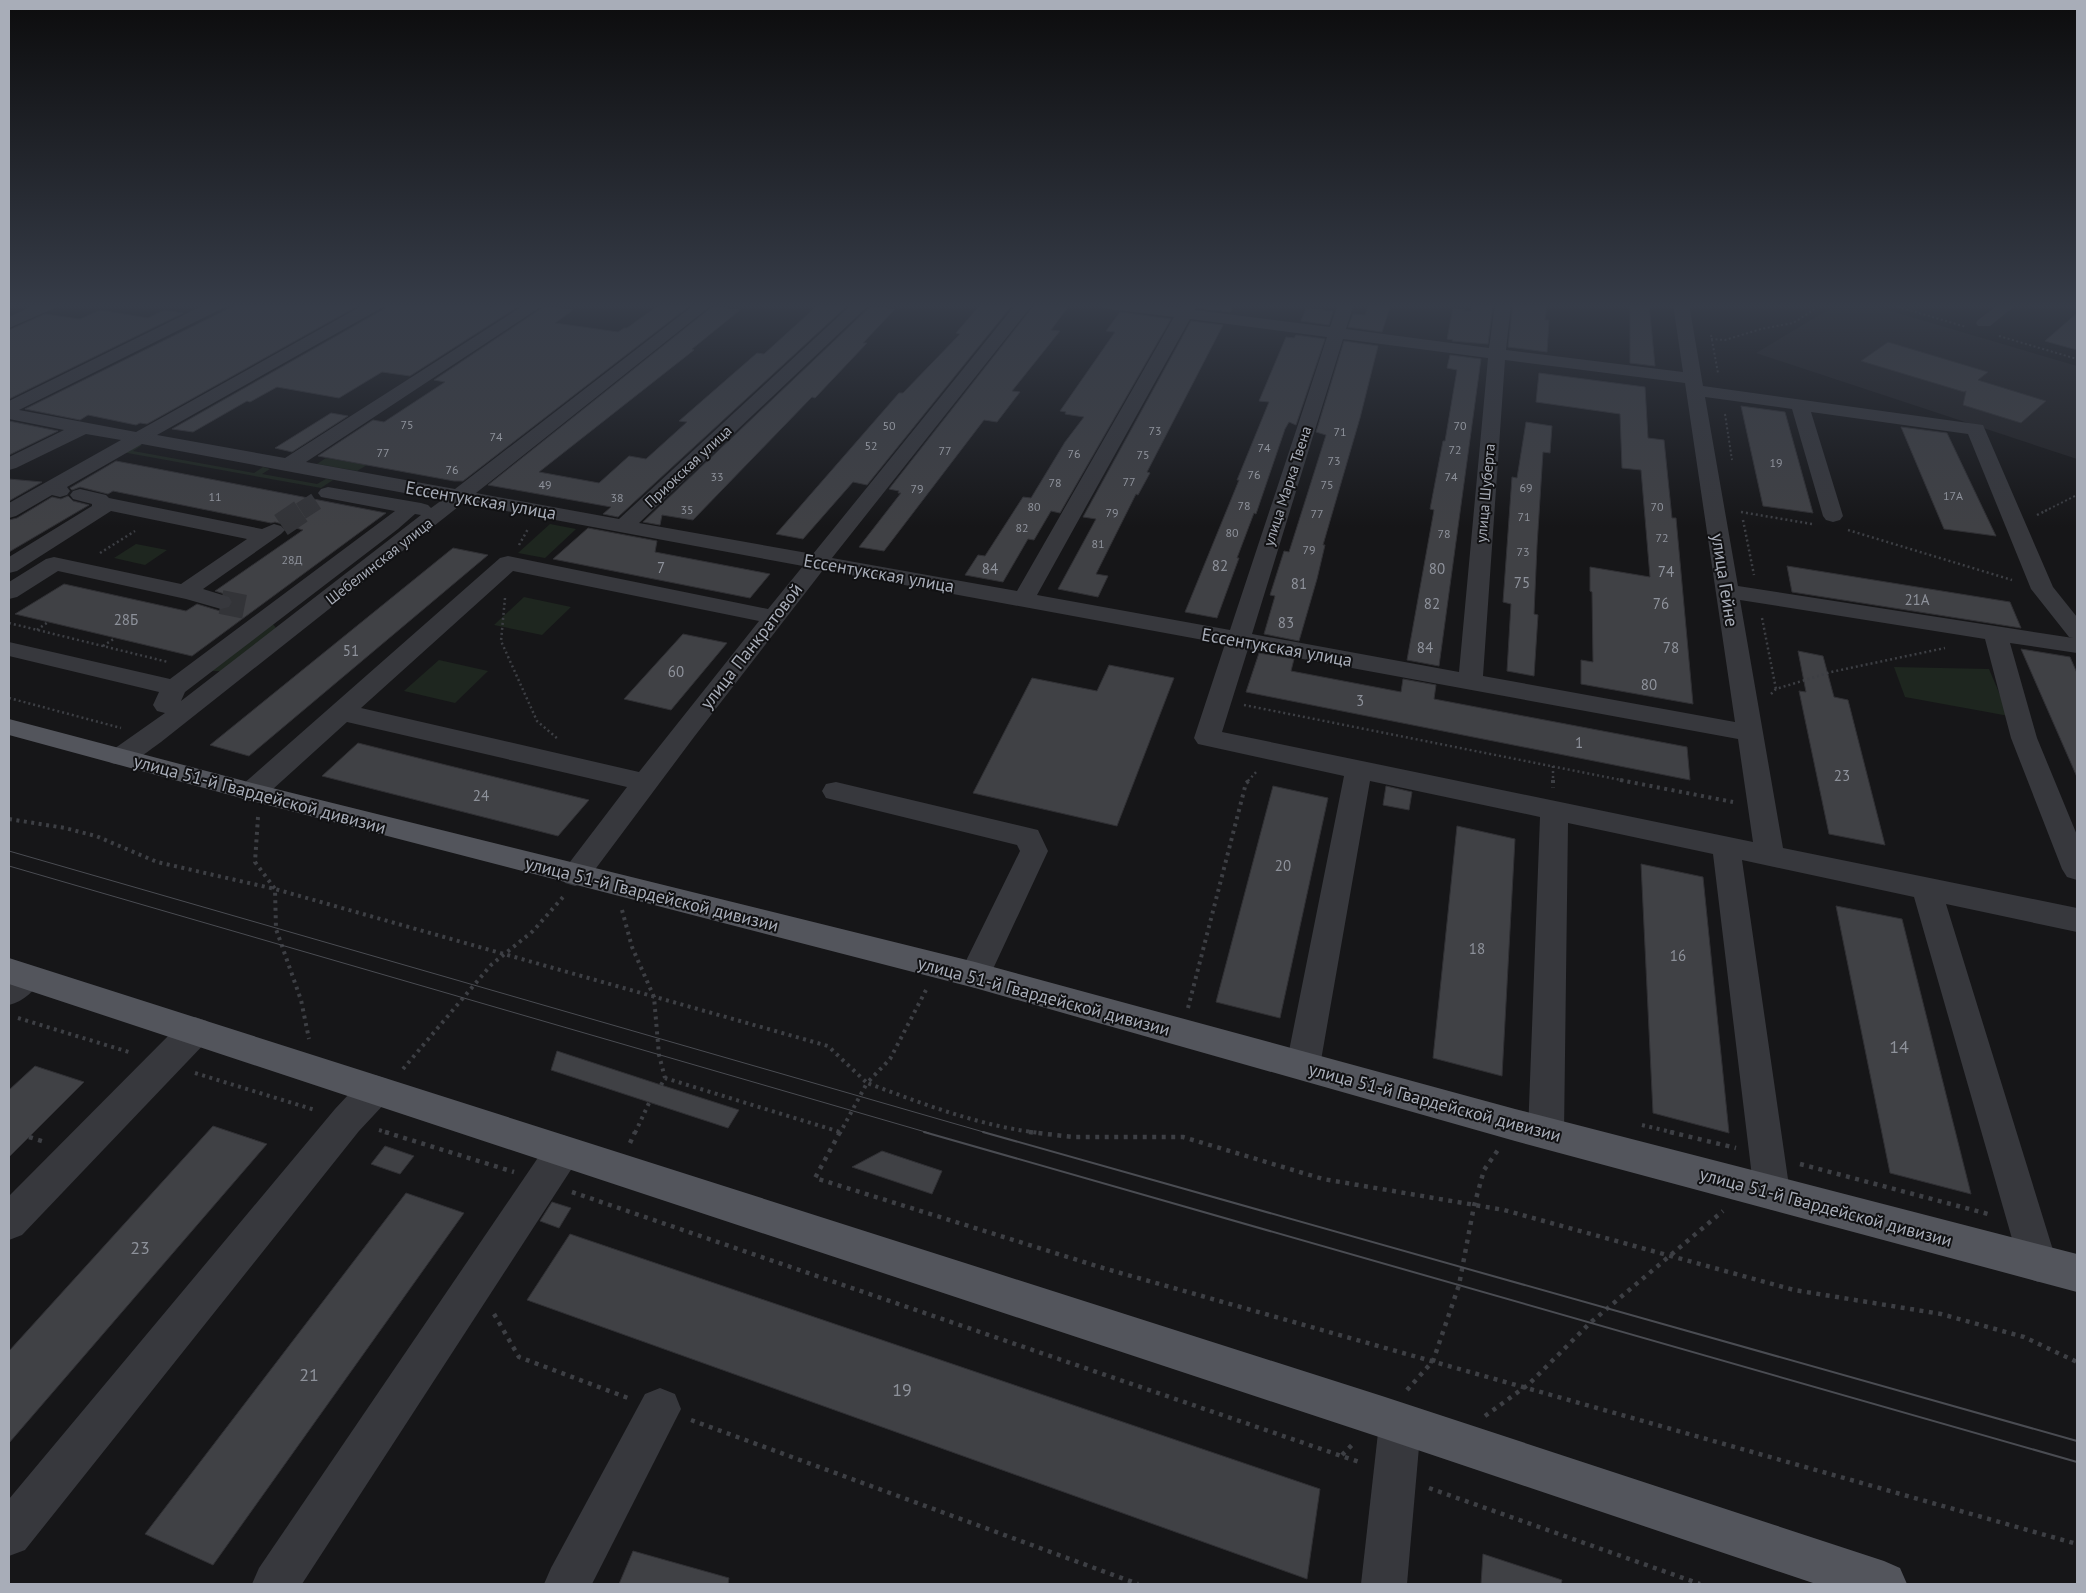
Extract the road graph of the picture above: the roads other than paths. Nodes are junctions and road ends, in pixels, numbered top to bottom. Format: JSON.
{"nodes":[{"id":1,"x":80,"y":378,"type":"edge"},
{"id":2,"x":244,"y":378,"type":"edge"},
{"id":3,"x":422,"y":378,"type":"edge"},
{"id":4,"x":610,"y":378,"type":"edge"},
{"id":5,"x":782,"y":378,"type":"edge"},
{"id":6,"x":965,"y":378,"type":"edge"},
{"id":7,"x":1148,"y":378,"type":"edge"},
{"id":8,"x":1321,"y":378,"type":"edge"},
{"id":9,"x":1494,"y":378,"type":"edge"},
{"id":10,"x":1653,"y":378,"type":"edge"},
{"id":11,"x":1693,"y":378,"type":"edge"},
{"id":12,"x":1694,"y":385,"type":"junction"},
{"id":13,"x":1800,"y":405,"type":"junction"},
{"id":14,"x":11,"y":415,"type":"edge"},
{"id":15,"x":83,"y":428,"type":"junction"},
{"id":16,"x":139,"y":437,"type":"junction"},
{"id":17,"x":9,"y":464,"type":"edge"},
{"id":18,"x":288,"y":465,"type":"junction"},
{"id":19,"x":352,"y":476,"type":"junction"},
{"id":20,"x":64,"y":492,"type":"junction"},
{"id":21,"x":102,"y":503,"type":"junction"},
{"id":22,"x":450,"y":504,"type":"junction"},
{"id":23,"x":409,"y":509,"type":"junction"},
{"id":24,"x":9,"y":512,"type":"edge"},
{"id":25,"x":1833,"y":523,"type":"road end"},
{"id":26,"x":624,"y":526,"type":"junction"},
{"id":27,"x":16,"y":561,"type":"edge"},
{"id":28,"x":817,"y":562,"type":"junction"},
{"id":29,"x":54,"y":564,"type":"junction"},
{"id":30,"x":1726,"y":591,"type":"junction"},
{"id":31,"x":9,"y":592,"type":"edge"},
{"id":32,"x":185,"y":592,"type":"junction"},
{"id":33,"x":1023,"y":600,"type":"junction"},
{"id":34,"x":222,"y":602,"type":"tunnel mouth"},
{"id":35,"x":264,"y":611,"type":"junction"},
{"id":36,"x":774,"y":617,"type":"junction"},
{"id":37,"x":302,"y":620,"type":"junction"},
{"id":38,"x":2077,"y":632,"type":"edge"},
{"id":39,"x":1996,"y":633,"type":"junction"},
{"id":40,"x":1238,"y":639,"type":"junction"},
{"id":41,"x":2077,"y":646,"type":"edge"},
{"id":42,"x":9,"y":649,"type":"edge"},
{"id":43,"x":1470,"y":682,"type":"junction"},
{"id":44,"x":174,"y":688,"type":"junction"},
{"id":45,"x":342,"y":712,"type":"junction"},
{"id":46,"x":9,"y":727,"type":"edge"},
{"id":47,"x":1750,"y":733,"type":"junction"},
{"id":48,"x":152,"y":736,"type":"junction"},
{"id":49,"x":120,"y":757,"type":"junction"},
{"id":50,"x":1360,"y":769,"type":"junction"},
{"id":51,"x":644,"y":782,"type":"junction"},
{"id":52,"x":836,"y":791,"type":"dead end"},
{"id":53,"x":252,"y":792,"type":"junction"},
{"id":54,"x":1554,"y":810,"type":"junction"},
{"id":55,"x":1726,"y":847,"type":"junction"},
{"id":56,"x":1770,"y":856,"type":"junction"},
{"id":57,"x":2077,"y":869,"type":"edge"},
{"id":58,"x":578,"y":876,"type":"junction"},
{"id":59,"x":1927,"y":889,"type":"junction"},
{"id":60,"x":2077,"y":920,"type":"edge"},
{"id":61,"x":975,"y":976,"type":"junction"},
{"id":62,"x":15,"y":980,"type":"edge"},
{"id":63,"x":195,"y":1031,"type":"junction"},
{"id":64,"x":1303,"y":1066,"type":"junction"},
{"id":65,"x":379,"y":1091,"type":"junction"},
{"id":66,"x":1530,"y":1129,"type":"junction"},
{"id":67,"x":552,"y":1166,"type":"junction"},
{"id":68,"x":1761,"y":1190,"type":"junction"},
{"id":69,"x":9,"y":1222,"type":"edge"},
{"id":70,"x":2038,"y":1263,"type":"junction"},
{"id":71,"x":2077,"y":1273,"type":"edge"},
{"id":72,"x":660,"y":1409,"type":"road end"},
{"id":73,"x":1391,"y":1420,"type":"junction"},
{"id":74,"x":9,"y":1534,"type":"edge"},
{"id":75,"x":275,"y":1584,"type":"edge"},
{"id":76,"x":567,"y":1584,"type":"edge"},
{"id":77,"x":1384,"y":1584,"type":"edge"},
{"id":78,"x":1884,"y":1584,"type":"edge"}],
"edges":[{"from":1,"to":14,"type":"street"},
{"from":2,"to":16,"type":"street"},
{"from":3,"to":18,"type":"street"},
{"from":4,"to":22,"type":"street","name":"Шебелинская улица"},
{"from":5,"to":26,"type":"street","name":"Приокская улица"},
{"from":6,"to":28,"type":"street","name":"улица Панкратовой"},
{"from":7,"to":33,"type":"street"},
{"from":8,"to":40,"type":"street","name":"улица Марка Твена"},
{"from":9,"to":43,"type":"street","name":"улица Шуберта"},
{"from":10,"to":12,"type":"street"},
{"from":11,"to":12,"type":"street","name":"улица Гейне"},
{"from":12,"to":13,"type":"street"},
{"from":12,"to":30,"type":"street","name":"улица Гейне"},
{"from":13,"to":25,"type":"street"},
{"from":13,"to":38,"type":"street"},
{"from":14,"to":15,"type":"street","name":"Ессентукская улица"},
{"from":15,"to":16,"type":"street","name":"Ессентукская улица"},
{"from":15,"to":17,"type":"street"},
{"from":16,"to":18,"type":"street","name":"Ессентукская улица"},
{"from":16,"to":20,"type":"street"},
{"from":18,"to":19,"type":"street","name":"Ессентукская улица"},
{"from":19,"to":22,"type":"street","name":"Ессентукская улица"},
{"from":19,"to":23,"type":"street"},
{"from":20,"to":21,"type":"street"},
{"from":20,"to":24,"type":"street"},
{"from":21,"to":27,"type":"street"},
{"from":21,"to":32,"type":"street"},
{"from":22,"to":23,"type":"street"},
{"from":22,"to":26,"type":"street","name":"Ессентукская улица"},
{"from":22,"to":37,"type":"street","name":"Шебелинская улица"},
{"from":23,"to":35,"type":"street"},
{"from":26,"to":28,"type":"street","name":"Ессентукская улица"},
{"from":27,"to":29,"type":"street"},
{"from":28,"to":33,"type":"street","name":"Ессентукская улица"},
{"from":28,"to":36,"type":"street","name":"улица Панкратовой"},
{"from":29,"to":31,"type":"street"},
{"from":29,"to":32,"type":"street"},
{"from":30,"to":39,"type":"street"},
{"from":30,"to":47,"type":"street","name":"улица Гейне"},
{"from":32,"to":34,"type":"street"},
{"from":33,"to":40,"type":"street","name":"Ессентукская улица"},
{"from":35,"to":37,"type":"street"},
{"from":35,"to":44,"type":"street"},
{"from":36,"to":45,"type":"street"},
{"from":36,"to":51,"type":"street","name":"улица Панкратовой"},
{"from":37,"to":48,"type":"street","name":"Шебелинская улица"},
{"from":39,"to":41,"type":"street"},
{"from":39,"to":57,"type":"street"},
{"from":40,"to":43,"type":"street","name":"Ессентукская улица"},
{"from":40,"to":50,"type":"street","name":"улица Марка Твена"},
{"from":42,"to":44,"type":"street"},
{"from":43,"to":47,"type":"street","name":"Ессентукская улица"},
{"from":44,"to":48,"type":"street"},
{"from":45,"to":51,"type":"street"},
{"from":45,"to":53,"type":"street"},
{"from":46,"to":49,"type":"main road","name":"улица 51-й Гвардейской дивизии"},
{"from":47,"to":56,"type":"street","name":"улица Гейне"},
{"from":48,"to":49,"type":"street","name":"Шебелинская улица"},
{"from":49,"to":53,"type":"main road","name":"улица 51-й Гвардейской дивизии"},
{"from":50,"to":54,"type":"street"},
{"from":50,"to":64,"type":"street"},
{"from":51,"to":58,"type":"street","name":"улица Панкратовой"},
{"from":52,"to":61,"type":"street"},
{"from":53,"to":58,"type":"main road","name":"улица 51-й Гвардейской дивизии"},
{"from":54,"to":55,"type":"street"},
{"from":54,"to":66,"type":"street"},
{"from":55,"to":56,"type":"street"},
{"from":55,"to":68,"type":"street"},
{"from":56,"to":59,"type":"street"},
{"from":58,"to":61,"type":"main road","name":"улица 51-й Гвардейской дивизии"},
{"from":59,"to":60,"type":"street"},
{"from":59,"to":70,"type":"street"},
{"from":61,"to":64,"type":"main road","name":"улица 51-й Гвардейской дивизии"},
{"from":62,"to":63,"type":"main road"},
{"from":63,"to":65,"type":"main road"},
{"from":63,"to":69,"type":"street"},
{"from":64,"to":66,"type":"main road","name":"улица 51-й Гвардейской дивизии"},
{"from":65,"to":67,"type":"main road"},
{"from":65,"to":74,"type":"street"},
{"from":66,"to":68,"type":"main road","name":"улица 51-й Гвардейской дивизии"},
{"from":67,"to":73,"type":"main road"},
{"from":67,"to":75,"type":"street"},
{"from":68,"to":70,"type":"main road","name":"улица 51-й Гвардейской дивизии"},
{"from":70,"to":71,"type":"main road","name":"улица 51-й Гвардейской дивизии"},
{"from":72,"to":76,"type":"street"},
{"from":73,"to":77,"type":"street"},
{"from":73,"to":78,"type":"main road"}]}
